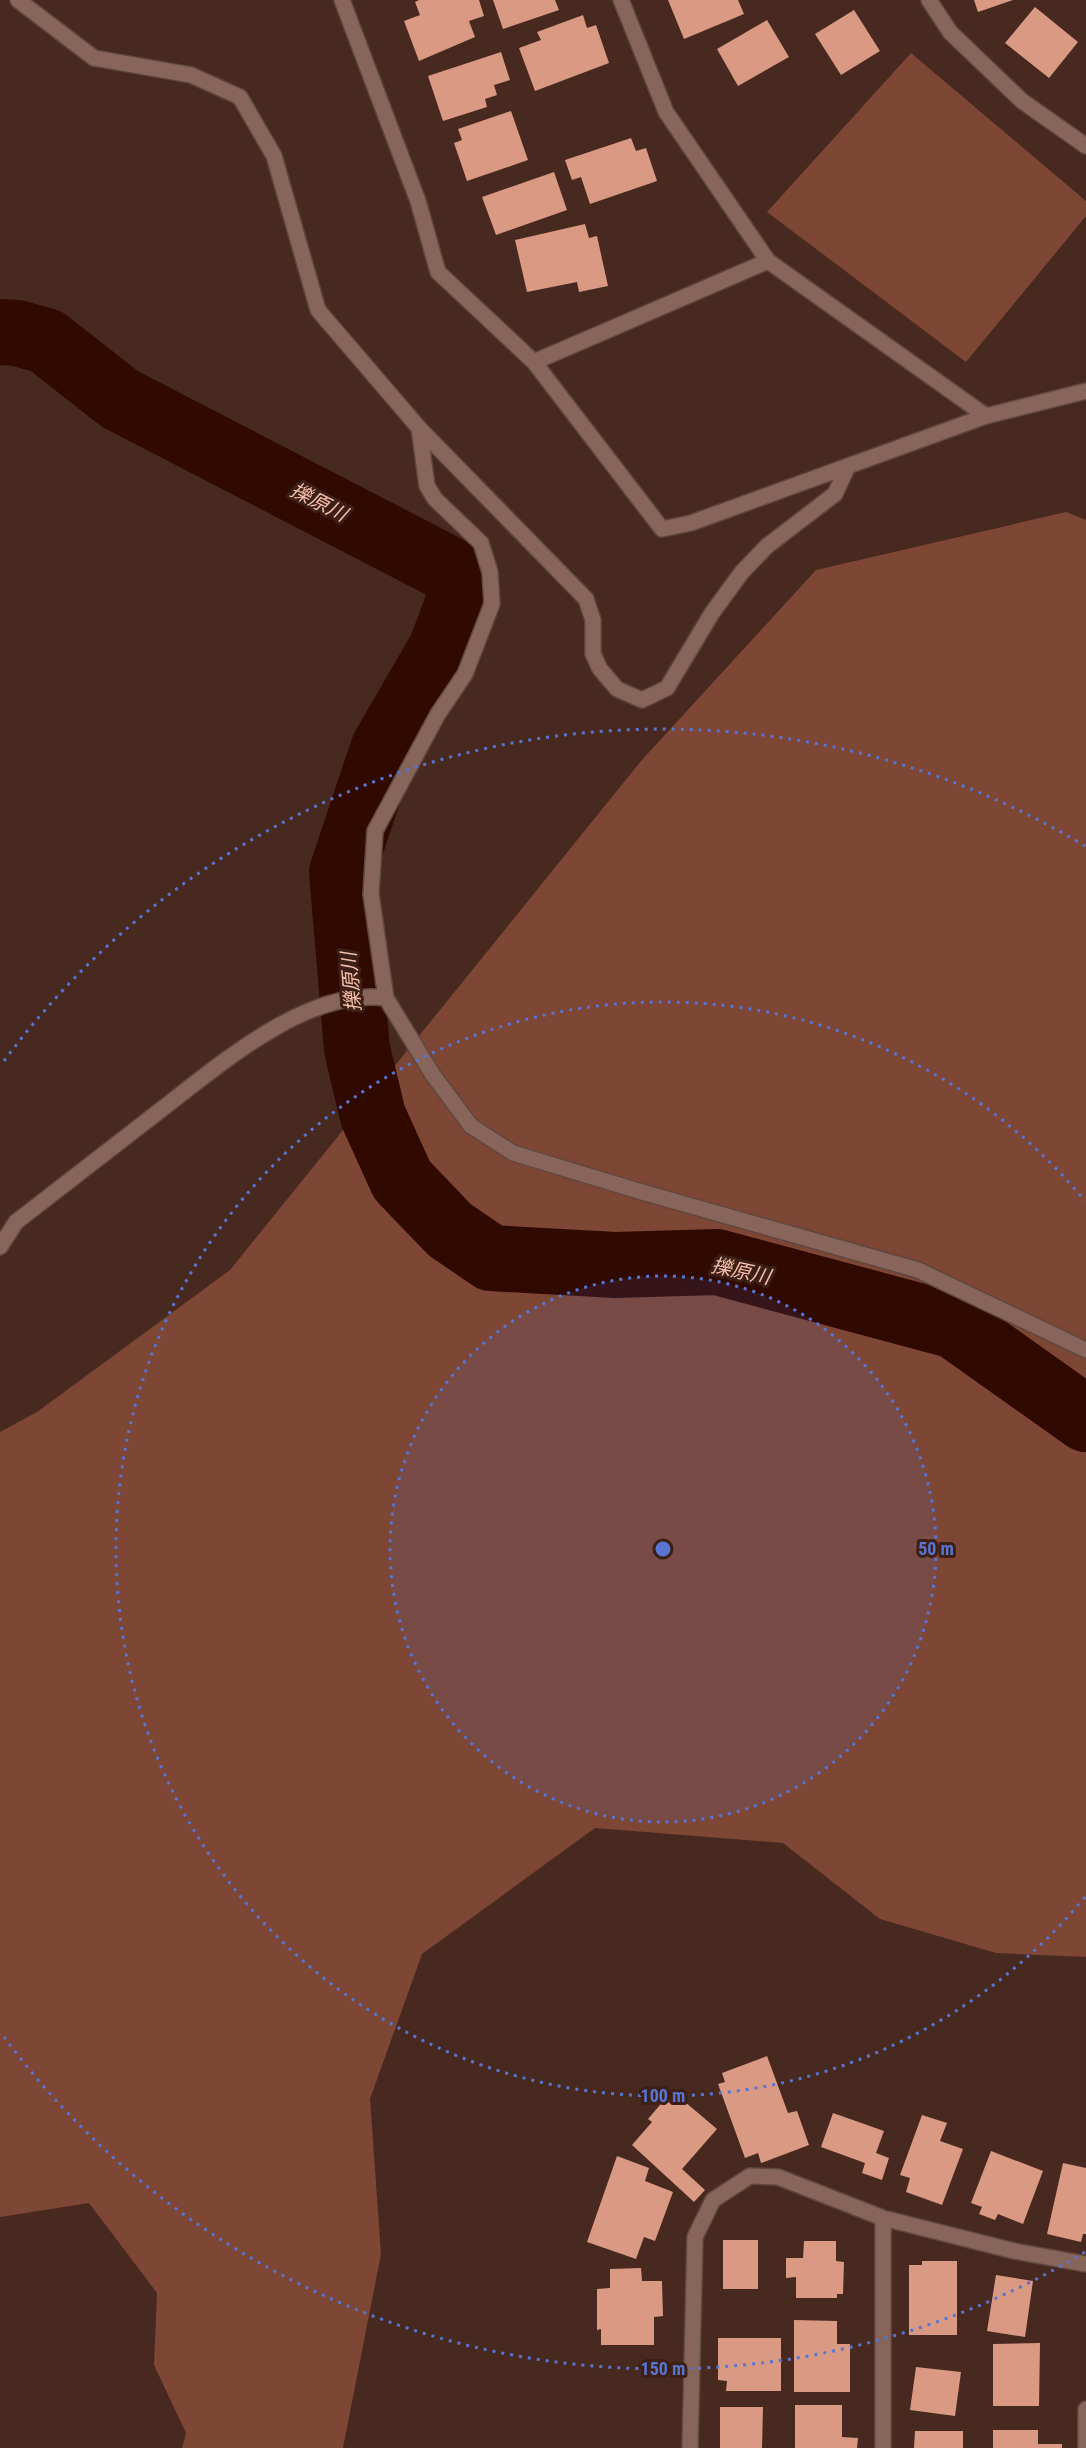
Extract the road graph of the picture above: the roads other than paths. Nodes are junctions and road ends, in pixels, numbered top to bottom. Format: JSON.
{"nodes":[{"id":1,"x":18,"y":0,"type":"edge"},
{"id":2,"x":342,"y":0,"type":"edge"},
{"id":3,"x":621,"y":0,"type":"edge"},
{"id":4,"x":929,"y":0,"type":"edge"},
{"id":5,"x":1086,"y":146,"type":"edge"},
{"id":6,"x":768,"y":261,"type":"junction"},
{"id":7,"x":534,"y":362,"type":"junction"},
{"id":8,"x":1086,"y":391,"type":"edge"},
{"id":9,"x":986,"y":416,"type":"junction"},
{"id":10,"x":419,"y":428,"type":"junction"},
{"id":11,"x":848,"y":466,"type":"junction"},
{"id":12,"x":386,"y":998,"type":"junction"},
{"id":13,"x":16,"y":1222,"type":"junction"},
{"id":14,"x":0,"y":1234,"type":"edge"},
{"id":15,"x":0,"y":1246,"type":"edge"},
{"id":16,"x":1086,"y":1350,"type":"edge"},
{"id":17,"x":883,"y":2218,"type":"junction"},
{"id":18,"x":1086,"y":2264,"type":"edge"},
{"id":19,"x":1086,"y":2409,"type":"edge"},
{"id":20,"x":690,"y":2448,"type":"edge"},
{"id":21,"x":883,"y":2448,"type":"edge"},
{"id":22,"x":1086,"y":2448,"type":"edge"}],
"edges":[{"from":1,"to":10,"type":"street"},
{"from":2,"to":7,"type":"street"},
{"from":3,"to":6,"type":"street"},
{"from":4,"to":5,"type":"street"},
{"from":6,"to":7,"type":"street"},
{"from":6,"to":9,"type":"street"},
{"from":7,"to":11,"type":"street"},
{"from":8,"to":9,"type":"street"},
{"from":9,"to":11,"type":"street"},
{"from":10,"to":11,"type":"street"},
{"from":10,"to":12,"type":"street"},
{"from":12,"to":13,"type":"street"},
{"from":12,"to":16,"type":"street"},
{"from":13,"to":14,"type":"street"},
{"from":13,"to":15,"type":"street"},
{"from":17,"to":18,"type":"street"},
{"from":17,"to":20,"type":"street"},
{"from":17,"to":21,"type":"street"},
{"from":19,"to":22,"type":"street"}]}
